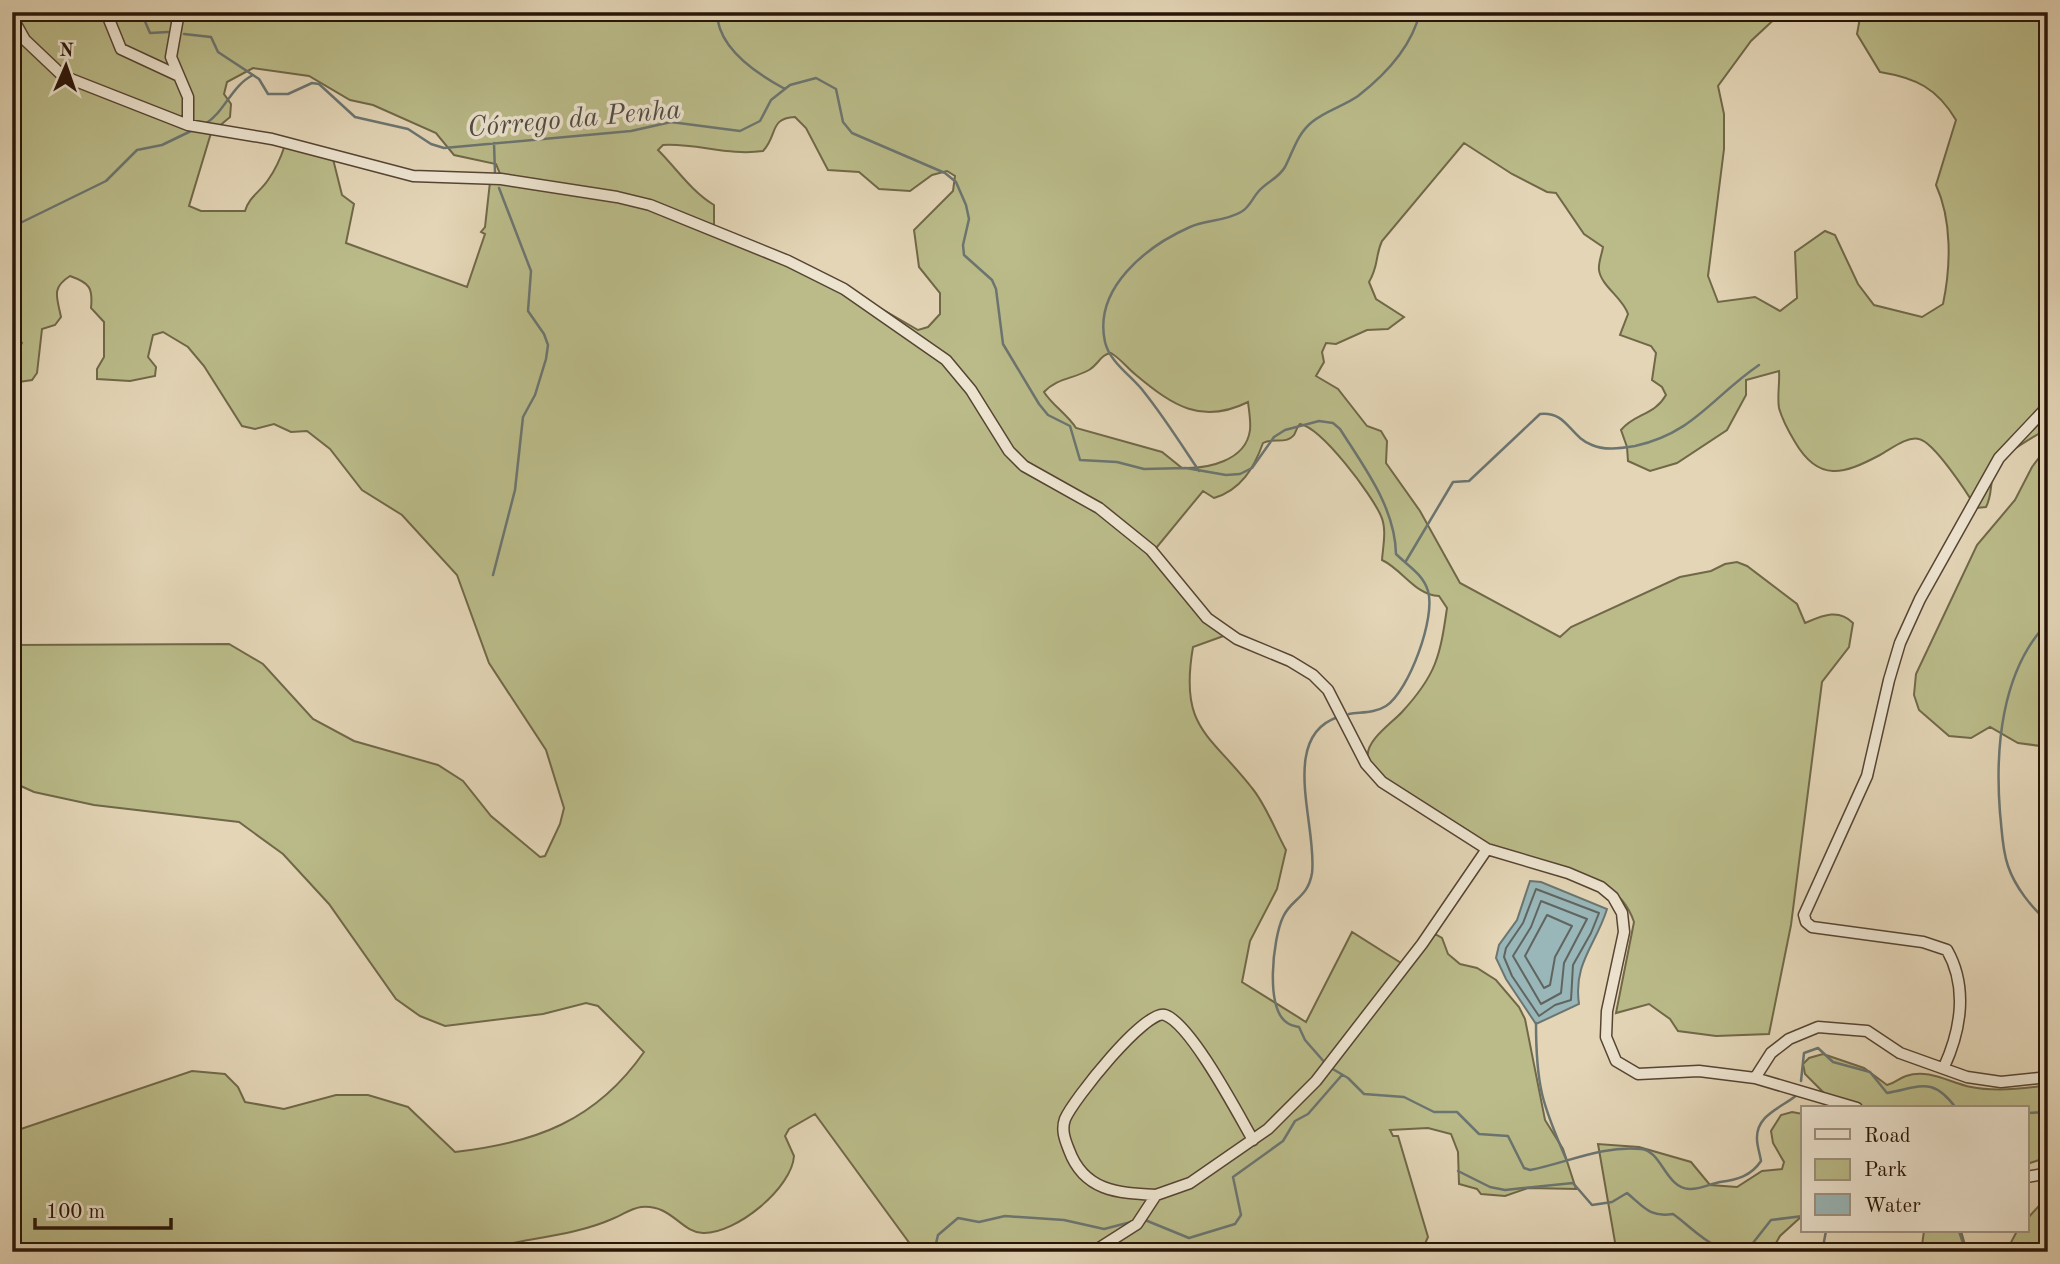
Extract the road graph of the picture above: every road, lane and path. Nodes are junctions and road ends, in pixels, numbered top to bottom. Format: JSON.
{"nodes":[{"id":1,"x":106,"y":12,"type":"edge"},
{"id":2,"x":179,"y":12,"type":"edge"},
{"id":3,"x":12,"y":17,"type":"edge"},
{"id":4,"x":177,"y":75,"type":"junction"},
{"id":5,"x":188,"y":125,"type":"junction"},
{"id":6,"x":2048,"y":406,"type":"edge"},
{"id":7,"x":1487,"y":849,"type":"junction"},
{"id":8,"x":1944,"y":1067,"type":"junction"},
{"id":9,"x":2048,"y":1077,"type":"edge"},
{"id":10,"x":1755,"y":1078,"type":"junction"},
{"id":11,"x":1850,"y":1106,"type":"edge"},
{"id":12,"x":1253,"y":1140,"type":"junction"},
{"id":13,"x":2048,"y":1173,"type":"edge"},
{"id":14,"x":2028,"y":1177,"type":"edge"},
{"id":15,"x":1156,"y":1195,"type":"junction"},
{"id":16,"x":1093,"y":1252,"type":"edge"}],
"edges":[{"from":1,"to":4,"type":"street"},
{"from":2,"to":4,"type":"street"},
{"from":3,"to":5,"type":"street"},
{"from":4,"to":5,"type":"street"},
{"from":5,"to":7,"type":"street"},
{"from":6,"to":8,"type":"street"},
{"from":7,"to":10,"type":"street"},
{"from":7,"to":12,"type":"street"},
{"from":8,"to":9,"type":"street"},
{"from":8,"to":10,"type":"street"},
{"from":10,"to":11,"type":"street"},
{"from":12,"to":15,"type":"street"},
{"from":12,"to":15,"type":"street"},
{"from":13,"to":14,"type":"street"},
{"from":15,"to":16,"type":"street"}]}
